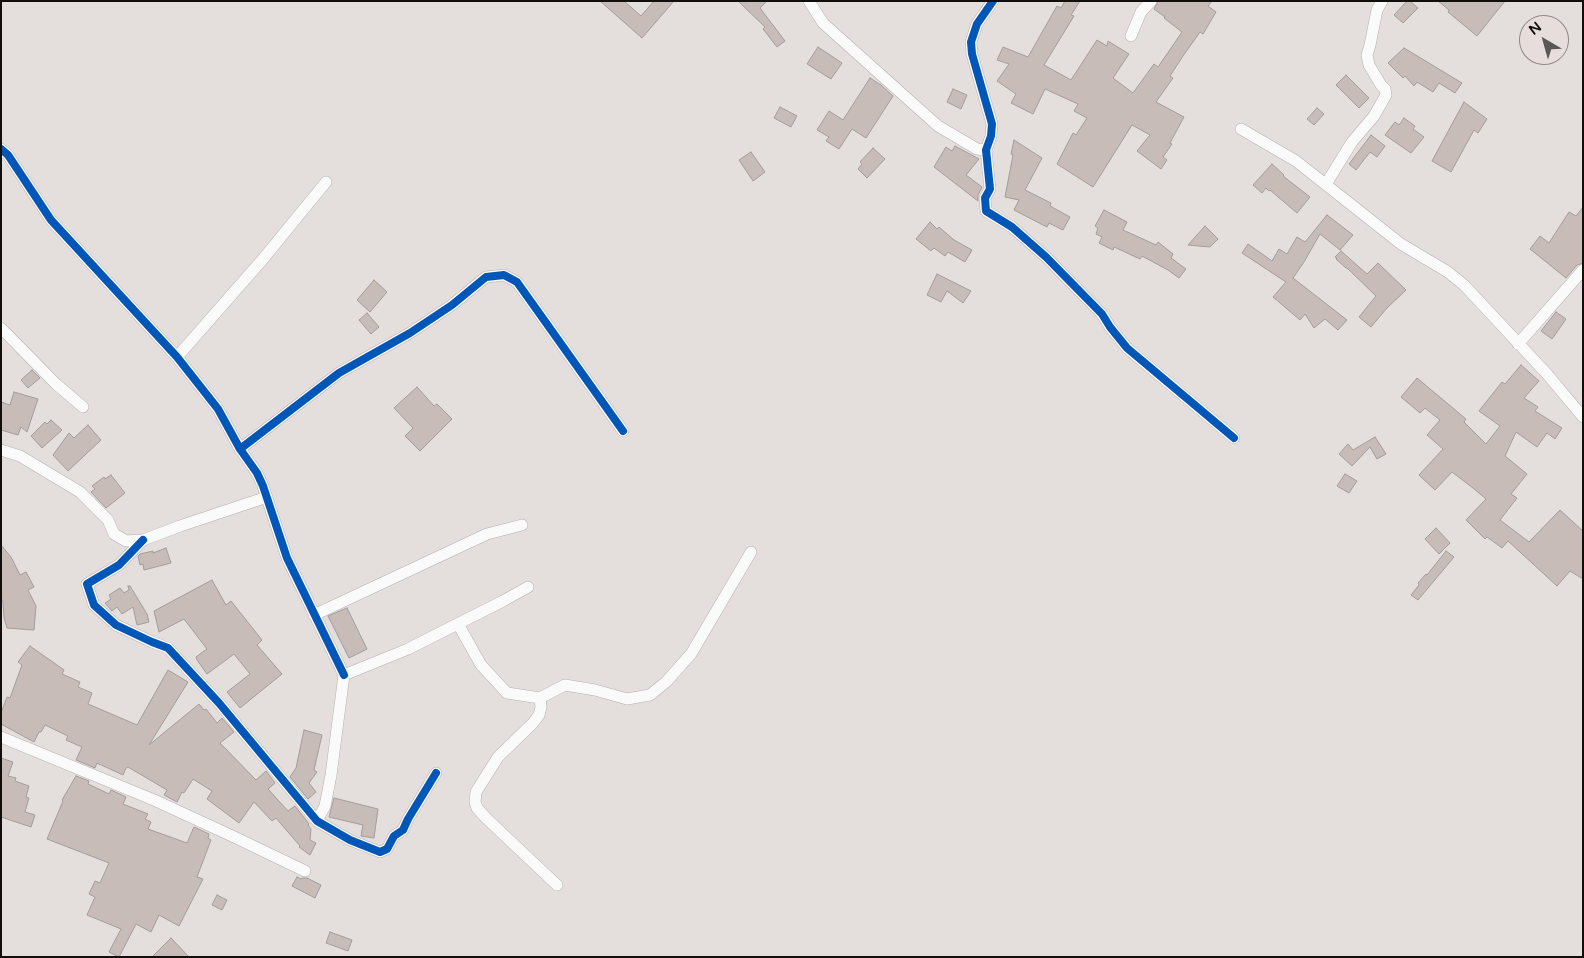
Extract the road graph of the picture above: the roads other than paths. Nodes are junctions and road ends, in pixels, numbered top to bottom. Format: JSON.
{"nodes":[{"id":1,"x":808,"y":1,"type":"edge"},
{"id":2,"x":993,"y":1,"type":"edge"},
{"id":3,"x":1151,"y":1,"type":"edge"},
{"id":4,"x":1382,"y":1,"type":"edge"},
{"id":5,"x":1131,"y":36,"type":"dead end"},
{"id":6,"x":1241,"y":129,"type":"dead end"},
{"id":7,"x":1,"y":148,"type":"edge"},
{"id":8,"x":986,"y":150,"type":"junction"},
{"id":9,"x":326,"y":182,"type":"dead end"},
{"id":10,"x":1326,"y":184,"type":"junction"},
{"id":11,"x":1583,"y":270,"type":"edge"},
{"id":12,"x":1,"y":328,"type":"edge"},
{"id":13,"x":1518,"y":344,"type":"junction"},
{"id":14,"x":177,"y":357,"type":"junction"},
{"id":15,"x":83,"y":407,"type":"dead end"},
{"id":16,"x":1583,"y":417,"type":"edge"},
{"id":17,"x":623,"y":431,"type":"dead end"},
{"id":18,"x":1234,"y":438,"type":"dead end"},
{"id":19,"x":240,"y":449,"type":"junction"},
{"id":20,"x":1,"y":450,"type":"edge"},
{"id":21,"x":267,"y":497,"type":"junction"},
{"id":22,"x":522,"y":525,"type":"dead end"},
{"id":23,"x":143,"y":540,"type":"junction"},
{"id":24,"x":751,"y":552,"type":"dead end"},
{"id":25,"x":528,"y":587,"type":"dead end"},
{"id":26,"x":314,"y":615,"type":"junction"},
{"id":27,"x":458,"y":624,"type":"junction"},
{"id":28,"x":344,"y":675,"type":"junction"},
{"id":29,"x":540,"y":698,"type":"junction"},
{"id":30,"x":1,"y":737,"type":"edge"},
{"id":31,"x":436,"y":773,"type":"dead end"},
{"id":32,"x":318,"y":821,"type":"junction"},
{"id":33,"x":305,"y":871,"type":"dead end"},
{"id":34,"x":557,"y":885,"type":"dead end"}],
"edges":[{"from":1,"to":8,"type":"street"},
{"from":2,"to":8,"type":"street"},
{"from":3,"to":5,"type":"street"},
{"from":4,"to":10,"type":"street"},
{"from":6,"to":10,"type":"street"},
{"from":7,"to":14,"type":"street"},
{"from":8,"to":18,"type":"street"},
{"from":9,"to":14,"type":"street"},
{"from":10,"to":13,"type":"street"},
{"from":11,"to":13,"type":"street"},
{"from":12,"to":15,"type":"street"},
{"from":13,"to":16,"type":"street"},
{"from":14,"to":19,"type":"street"},
{"from":17,"to":19,"type":"street"},
{"from":19,"to":21,"type":"street"},
{"from":20,"to":23,"type":"street"},
{"from":21,"to":23,"type":"street"},
{"from":21,"to":26,"type":"street"},
{"from":22,"to":26,"type":"street"},
{"from":23,"to":32,"type":"street"},
{"from":24,"to":29,"type":"street"},
{"from":25,"to":27,"type":"street"},
{"from":26,"to":28,"type":"street"},
{"from":27,"to":28,"type":"street"},
{"from":27,"to":29,"type":"street"},
{"from":28,"to":32,"type":"street"},
{"from":29,"to":34,"type":"street"},
{"from":30,"to":33,"type":"street"},
{"from":31,"to":32,"type":"street"}]}
